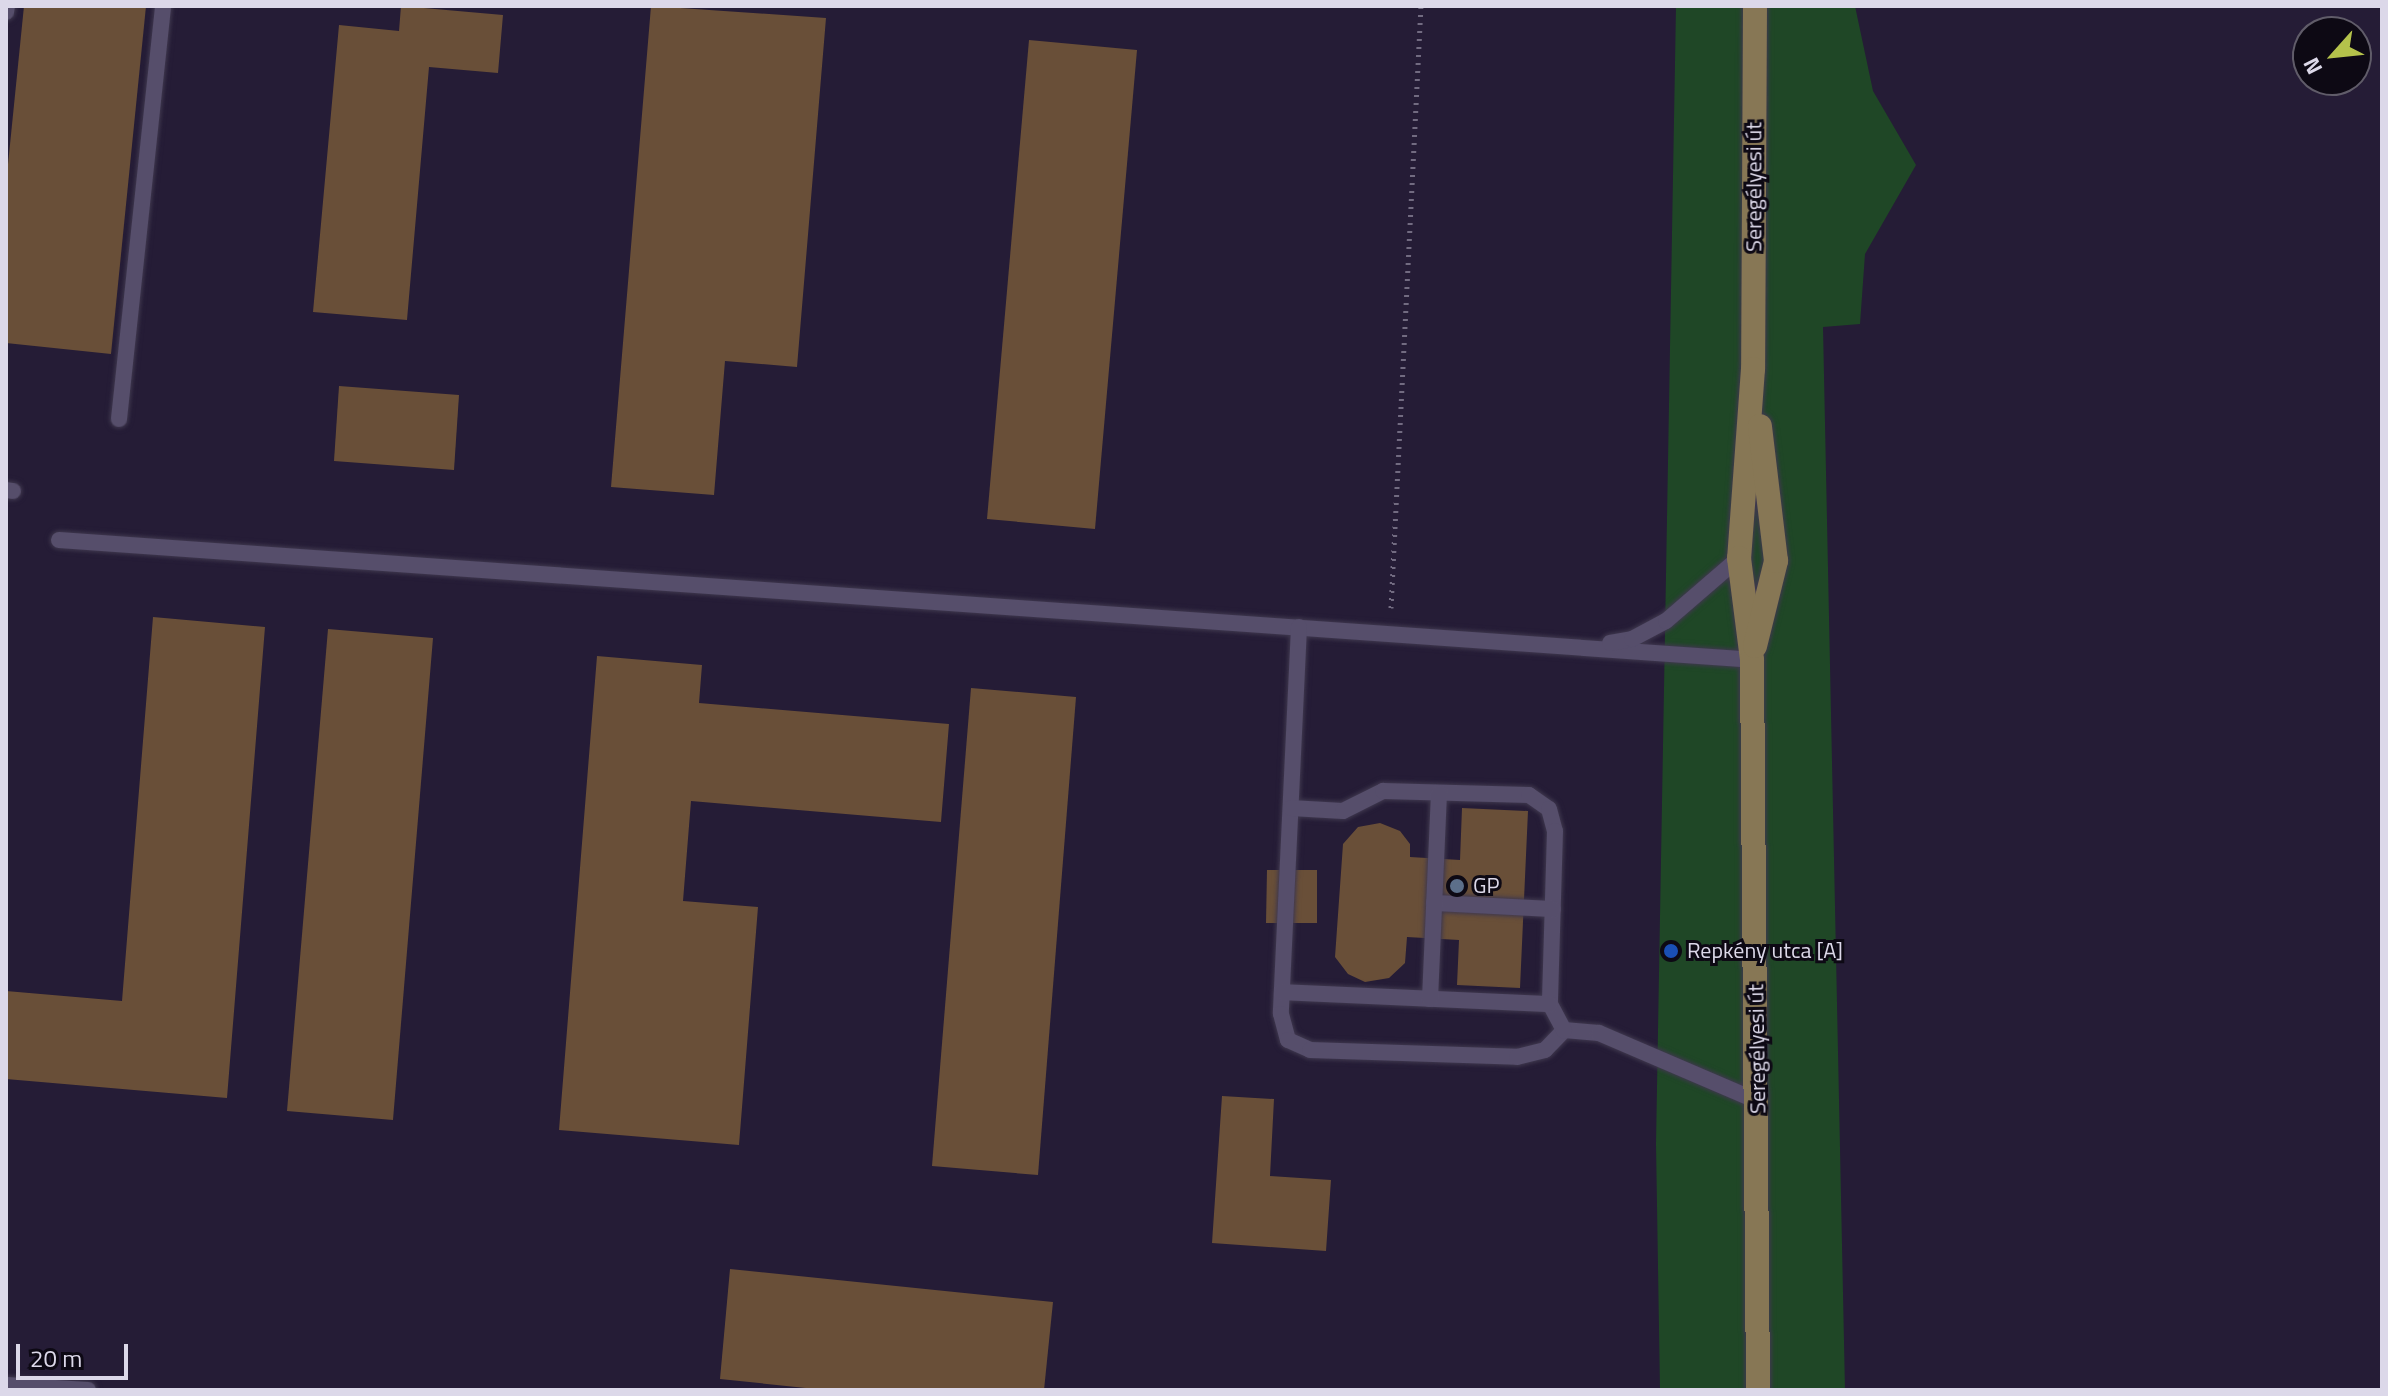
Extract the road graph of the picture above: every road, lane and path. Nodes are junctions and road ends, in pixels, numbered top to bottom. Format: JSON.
{"nodes":[{"id":1,"x":163,"y":6,"type":"edge"},
{"id":2,"x":1421,"y":6,"type":"edge"},
{"id":3,"x":1755,"y":6,"type":"edge"},
{"id":4,"x":1753,"y":369,"type":"junction"},
{"id":5,"x":119,"y":419,"type":"dead end"},
{"id":6,"x":59,"y":540,"type":"dead end"},
{"id":7,"x":1739,"y":558,"type":"junction"},
{"id":8,"x":1299,"y":627,"type":"junction"},
{"id":9,"x":1389,"y":634,"type":"junction"},
{"id":10,"x":1589,"y":648,"type":"junction"},
{"id":11,"x":1752,"y":660,"type":"junction"},
{"id":12,"x":1439,"y":793,"type":"junction"},
{"id":13,"x":1291,"y":808,"type":"junction"},
{"id":14,"x":1434,"y":903,"type":"junction"},
{"id":15,"x":1553,"y":909,"type":"junction"},
{"id":16,"x":1282,"y":992,"type":"junction"},
{"id":17,"x":1430,"y":999,"type":"junction"},
{"id":18,"x":1550,"y":1004,"type":"junction"},
{"id":19,"x":1564,"y":1030,"type":"junction"},
{"id":20,"x":1758,"y":1101,"type":"junction"},
{"id":21,"x":6,"y":1385,"type":"edge"},
{"id":22,"x":88,"y":1390,"type":"edge"},
{"id":23,"x":1758,"y":1390,"type":"edge"}],
"edges":[{"from":1,"to":5,"type":"lane"},
{"from":2,"to":9,"type":"path"},
{"from":3,"to":4,"type":"main road","name":"Seregélyesi út"},
{"from":4,"to":7,"type":"main road","name":"Seregélyesi út"},
{"from":4,"to":11,"type":"main road","name":"Seregélyesi út"},
{"from":6,"to":8,"type":"lane"},
{"from":7,"to":10,"type":"lane"},
{"from":7,"to":11,"type":"main road","name":"Seregélyesi út"},
{"from":8,"to":9,"type":"lane"},
{"from":8,"to":13,"type":"lane"},
{"from":9,"to":10,"type":"lane"},
{"from":10,"to":11,"type":"lane"},
{"from":11,"to":20,"type":"main road","name":"Seregélyesi út"},
{"from":12,"to":13,"type":"lane"},
{"from":12,"to":14,"type":"lane"},
{"from":12,"to":15,"type":"lane"},
{"from":13,"to":16,"type":"lane"},
{"from":14,"to":15,"type":"lane"},
{"from":14,"to":17,"type":"lane"},
{"from":15,"to":18,"type":"lane"},
{"from":16,"to":17,"type":"lane"},
{"from":16,"to":19,"type":"lane"},
{"from":17,"to":18,"type":"lane"},
{"from":18,"to":19,"type":"lane"},
{"from":19,"to":20,"type":"lane"},
{"from":20,"to":23,"type":"main road","name":"Seregélyesi út"},
{"from":21,"to":22,"type":"lane"}]}
